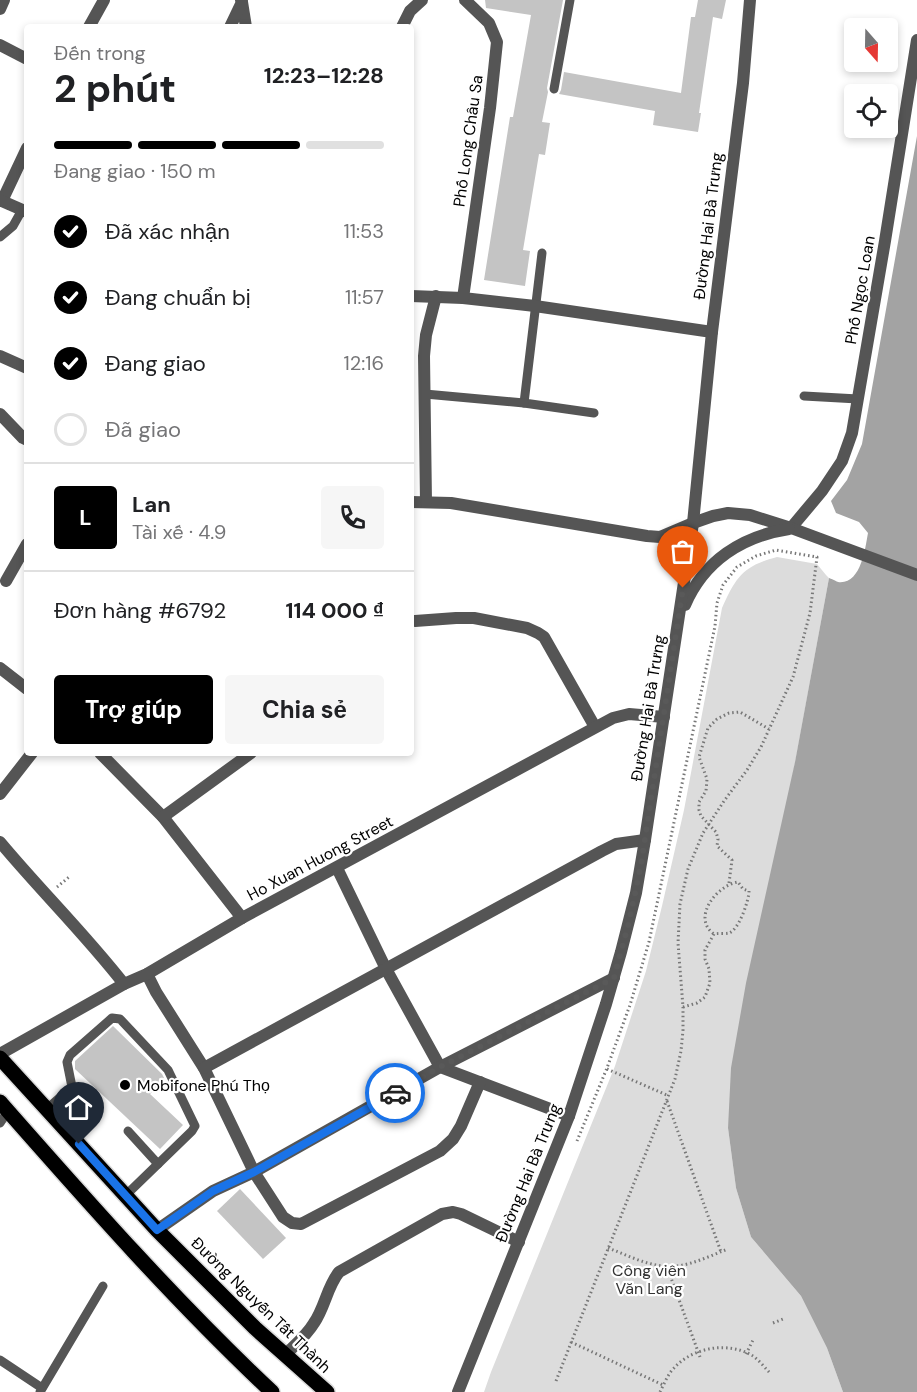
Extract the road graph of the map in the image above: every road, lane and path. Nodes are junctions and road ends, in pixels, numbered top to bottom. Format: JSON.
{"nodes":[{"id":1,"x":4,"y":0,"type":"edge"},
{"id":2,"x":104,"y":0,"type":"edge"},
{"id":3,"x":422,"y":0,"type":"edge"},
{"id":4,"x":465,"y":0,"type":"edge"},
{"id":5,"x":570,"y":0,"type":"edge"},
{"id":6,"x":750,"y":0,"type":"edge"},
{"id":7,"x":242,"y":1,"type":"edge"},
{"id":8,"x":0,"y":9,"type":"edge"},
{"id":9,"x":91,"y":24,"type":"edge"},
{"id":10,"x":231,"y":24,"type":"edge"},
{"id":11,"x":246,"y":24,"type":"edge"},
{"id":12,"x":404,"y":24,"type":"edge"},
{"id":13,"x":917,"y":40,"type":"edge"},
{"id":14,"x":0,"y":45,"type":"edge"},
{"id":15,"x":24,"y":57,"type":"edge"},
{"id":16,"x":554,"y":89,"type":"dead end"},
{"id":17,"x":24,"y":154,"type":"edge"},
{"id":18,"x":1,"y":200,"type":"edge"},
{"id":19,"x":24,"y":211,"type":"edge"},
{"id":20,"x":24,"y":212,"type":"edge"},
{"id":21,"x":0,"y":237,"type":"edge"},
{"id":22,"x":542,"y":253,"type":"dead end"},
{"id":23,"x":414,"y":296,"type":"edge"},
{"id":24,"x":436,"y":296,"type":"junction"},
{"id":25,"x":463,"y":298,"type":"junction"},
{"id":26,"x":535,"y":306,"type":"junction"},
{"id":27,"x":712,"y":332,"type":"junction"},
{"id":28,"x":0,"y":356,"type":"edge"},
{"id":29,"x":24,"y":367,"type":"edge"},
{"id":30,"x":425,"y":394,"type":"junction"},
{"id":31,"x":804,"y":396,"type":"dead end"},
{"id":32,"x":858,"y":399,"type":"junction"},
{"id":33,"x":524,"y":403,"type":"junction"},
{"id":34,"x":594,"y":413,"type":"dead end"},
{"id":35,"x":0,"y":414,"type":"edge"},
{"id":36,"x":24,"y":437,"type":"edge"},
{"id":37,"x":414,"y":502,"type":"edge"},
{"id":38,"x":426,"y":502,"type":"junction"},
{"id":39,"x":693,"y":523,"type":"junction"},
{"id":40,"x":791,"y":528,"type":"junction"},
{"id":41,"x":24,"y":549,"type":"edge"},
{"id":42,"x":817,"y":557,"type":"dead end"},
{"id":43,"x":917,"y":575,"type":"edge"},
{"id":44,"x":6,"y":581,"type":"dead end"},
{"id":45,"x":415,"y":621,"type":"dead end"},
{"id":46,"x":676,"y":632,"type":"junction"},
{"id":47,"x":0,"y":668,"type":"edge"},
{"id":48,"x":24,"y":687,"type":"edge"},
{"id":49,"x":663,"y":717,"type":"junction"},
{"id":50,"x":595,"y":727,"type":"junction"},
{"id":51,"x":769,"y":729,"type":"junction"},
{"id":52,"x":30,"y":756,"type":"edge"},
{"id":53,"x":103,"y":756,"type":"edge"},
{"id":54,"x":247,"y":756,"type":"edge"},
{"id":55,"x":0,"y":794,"type":"edge"},
{"id":56,"x":164,"y":817,"type":"junction"},
{"id":57,"x":708,"y":825,"type":"junction"},
{"id":58,"x":645,"y":840,"type":"junction"},
{"id":59,"x":0,"y":842,"type":"edge"},
{"id":60,"x":337,"y":868,"type":"junction"},
{"id":61,"x":729,"y":883,"type":"junction"},
{"id":62,"x":243,"y":918,"type":"junction"},
{"id":63,"x":714,"y":933,"type":"junction"},
{"id":64,"x":386,"y":969,"type":"junction"},
{"id":65,"x":147,"y":974,"type":"junction"},
{"id":66,"x":614,"y":978,"type":"junction"},
{"id":67,"x":124,"y":984,"type":"junction"},
{"id":68,"x":683,"y":1006,"type":"junction"},
{"id":69,"x":0,"y":1056,"type":"edge"},
{"id":70,"x":440,"y":1067,"type":"junction"},
{"id":71,"x":204,"y":1068,"type":"junction"},
{"id":72,"x":607,"y":1068,"type":"dead end"},
{"id":73,"x":480,"y":1082,"type":"junction"},
{"id":74,"x":669,"y":1096,"type":"junction"},
{"id":75,"x":667,"y":1101,"type":"junction"},
{"id":76,"x":47,"y":1109,"type":"junction"},
{"id":77,"x":3,"y":1112,"type":"edge"},
{"id":78,"x":569,"y":1116,"type":"junction"},
{"id":79,"x":128,"y":1131,"type":"dead end"},
{"id":80,"x":158,"y":1164,"type":"junction"},
{"id":81,"x":254,"y":1172,"type":"junction"},
{"id":82,"x":126,"y":1195,"type":"junction"},
{"id":83,"x":157,"y":1230,"type":"junction"},
{"id":84,"x":519,"y":1242,"type":"junction"},
{"id":85,"x":608,"y":1248,"type":"junction"},
{"id":86,"x":728,"y":1249,"type":"dead end"},
{"id":87,"x":721,"y":1252,"type":"junction"},
{"id":88,"x":667,"y":1267,"type":"junction"},
{"id":89,"x":103,"y":1286,"type":"dead end"},
{"id":90,"x":783,"y":1319,"type":"dead end"},
{"id":91,"x":773,"y":1323,"type":"dead end"},
{"id":92,"x":753,"y":1340,"type":"dead end"},
{"id":93,"x":571,"y":1341,"type":"junction"},
{"id":94,"x":698,"y":1352,"type":"junction"},
{"id":95,"x":746,"y":1354,"type":"junction"},
{"id":96,"x":285,"y":1355,"type":"junction"},
{"id":97,"x":700,"y":1357,"type":"dead end"},
{"id":98,"x":0,"y":1360,"type":"edge"},
{"id":99,"x":770,"y":1373,"type":"dead end"},
{"id":100,"x":556,"y":1381,"type":"dead end"},
{"id":101,"x":663,"y":1385,"type":"junction"},
{"id":102,"x":41,"y":1390,"type":"edge"},
{"id":103,"x":272,"y":1392,"type":"edge"},
{"id":104,"x":327,"y":1392,"type":"edge"},
{"id":105,"x":458,"y":1392,"type":"edge"},
{"id":106,"x":660,"y":1392,"type":"edge"}],
"edges":[{"from":1,"to":8,"type":"street"},
{"from":2,"to":9,"type":"street"},
{"from":3,"to":12,"type":"street"},
{"from":4,"to":25,"type":"street","name":"Phố Long Châu Sa"},
{"from":5,"to":16,"type":"lane"},
{"from":6,"to":27,"type":"street","name":"Đường Hai Bà Trưng"},
{"from":7,"to":10,"type":"street"},
{"from":7,"to":11,"type":"street"},
{"from":13,"to":32,"type":"street","name":"Phố Ngọc Loan"},
{"from":14,"to":15,"type":"street"},
{"from":17,"to":18,"type":"street"},
{"from":18,"to":19,"type":"street"},
{"from":20,"to":21,"type":"lane"},
{"from":22,"to":26,"type":"lane"},
{"from":23,"to":24,"type":"street"},
{"from":24,"to":25,"type":"street"},
{"from":24,"to":30,"type":"street"},
{"from":25,"to":26,"type":"street"},
{"from":26,"to":27,"type":"street"},
{"from":26,"to":33,"type":"lane"},
{"from":27,"to":39,"type":"street","name":"Đường Hai Bà Trưng"},
{"from":28,"to":29,"type":"street"},
{"from":30,"to":33,"type":"lane"},
{"from":30,"to":38,"type":"street"},
{"from":31,"to":32,"type":"lane"},
{"from":32,"to":40,"type":"street","name":"Phố Ngọc Loan"},
{"from":33,"to":34,"type":"lane"},
{"from":35,"to":36,"type":"street"},
{"from":37,"to":38,"type":"street"},
{"from":38,"to":39,"type":"street"},
{"from":39,"to":40,"type":"street"},
{"from":39,"to":46,"type":"street","name":"Đường Hai Bà Trưng"},
{"from":40,"to":43,"type":"street"},
{"from":40,"to":46,"type":"street"},
{"from":41,"to":44,"type":"street"},
{"from":42,"to":51,"type":"path"},
{"from":45,"to":50,"type":"street"},
{"from":46,"to":49,"type":"street","name":"Đường Hai Bà Trưng"},
{"from":47,"to":48,"type":"street"},
{"from":49,"to":50,"type":"street","name":"Ho Xuan Huong Street"},
{"from":49,"to":58,"type":"street","name":"Đường Hai Bà Trưng"},
{"from":50,"to":60,"type":"street","name":"Ho Xuan Huong Street"},
{"from":51,"to":57,"type":"path"},
{"from":51,"to":57,"type":"path"},
{"from":52,"to":55,"type":"street"},
{"from":53,"to":56,"type":"street"},
{"from":54,"to":56,"type":"street"},
{"from":56,"to":62,"type":"street"},
{"from":57,"to":61,"type":"path"},
{"from":57,"to":68,"type":"path"},
{"from":58,"to":64,"type":"street"},
{"from":58,"to":66,"type":"street","name":"Đường Hai Bà Trưng"},
{"from":59,"to":67,"type":"street"},
{"from":60,"to":62,"type":"street","name":"Ho Xuan Huong Street"},
{"from":60,"to":64,"type":"street"},
{"from":61,"to":63,"type":"path"},
{"from":61,"to":63,"type":"path"},
{"from":62,"to":65,"type":"street","name":"Ho Xuan Huong Street"},
{"from":63,"to":68,"type":"path"},
{"from":64,"to":70,"type":"street"},
{"from":64,"to":71,"type":"street"},
{"from":65,"to":67,"type":"street","name":"Ho Xuan Huong Street"},
{"from":65,"to":71,"type":"street"},
{"from":66,"to":70,"type":"street"},
{"from":66,"to":78,"type":"street","name":"Đường Hai Bà Trưng"},
{"from":67,"to":69,"type":"street","name":"Ho Xuan Huong Street"},
{"from":68,"to":74,"type":"path"},
{"from":69,"to":76,"type":"main road","name":"Đường Nguyễn Tất Thành"},
{"from":70,"to":73,"type":"street"},
{"from":70,"to":81,"type":"street"},
{"from":71,"to":81,"type":"street"},
{"from":72,"to":74,"type":"path"},
{"from":73,"to":78,"type":"street"},
{"from":73,"to":81,"type":"street"},
{"from":74,"to":75,"type":"path"},
{"from":75,"to":85,"type":"path"},
{"from":75,"to":87,"type":"path"},
{"from":76,"to":80,"type":"lane"},
{"from":76,"to":82,"type":"main road","name":"Đường Nguyễn Tất Thành"},
{"from":77,"to":103,"type":"main road"},
{"from":78,"to":84,"type":"street","name":"Đường Hai Bà Trưng"},
{"from":79,"to":80,"type":"lane"},
{"from":80,"to":82,"type":"lane"},
{"from":81,"to":83,"type":"street"},
{"from":82,"to":83,"type":"main road","name":"Đường Nguyễn Tất Thành"},
{"from":83,"to":96,"type":"main road","name":"Đường Nguyễn Tất Thành"},
{"from":84,"to":96,"type":"street"},
{"from":84,"to":105,"type":"street","name":"Đường Hai Bà Trưng"},
{"from":85,"to":88,"type":"path"},
{"from":85,"to":93,"type":"path"},
{"from":86,"to":87,"type":"path"},
{"from":87,"to":88,"type":"path"},
{"from":88,"to":94,"type":"path"},
{"from":89,"to":102,"type":"lane"},
{"from":90,"to":91,"type":"path"},
{"from":92,"to":95,"type":"path"},
{"from":93,"to":100,"type":"path"},
{"from":93,"to":101,"type":"path"},
{"from":94,"to":95,"type":"path"},
{"from":94,"to":97,"type":"path"},
{"from":94,"to":101,"type":"path"},
{"from":95,"to":99,"type":"path"},
{"from":96,"to":104,"type":"main road","name":"Đường Nguyễn Tất Thành"},
{"from":98,"to":102,"type":"lane"},
{"from":101,"to":106,"type":"path"}]}
